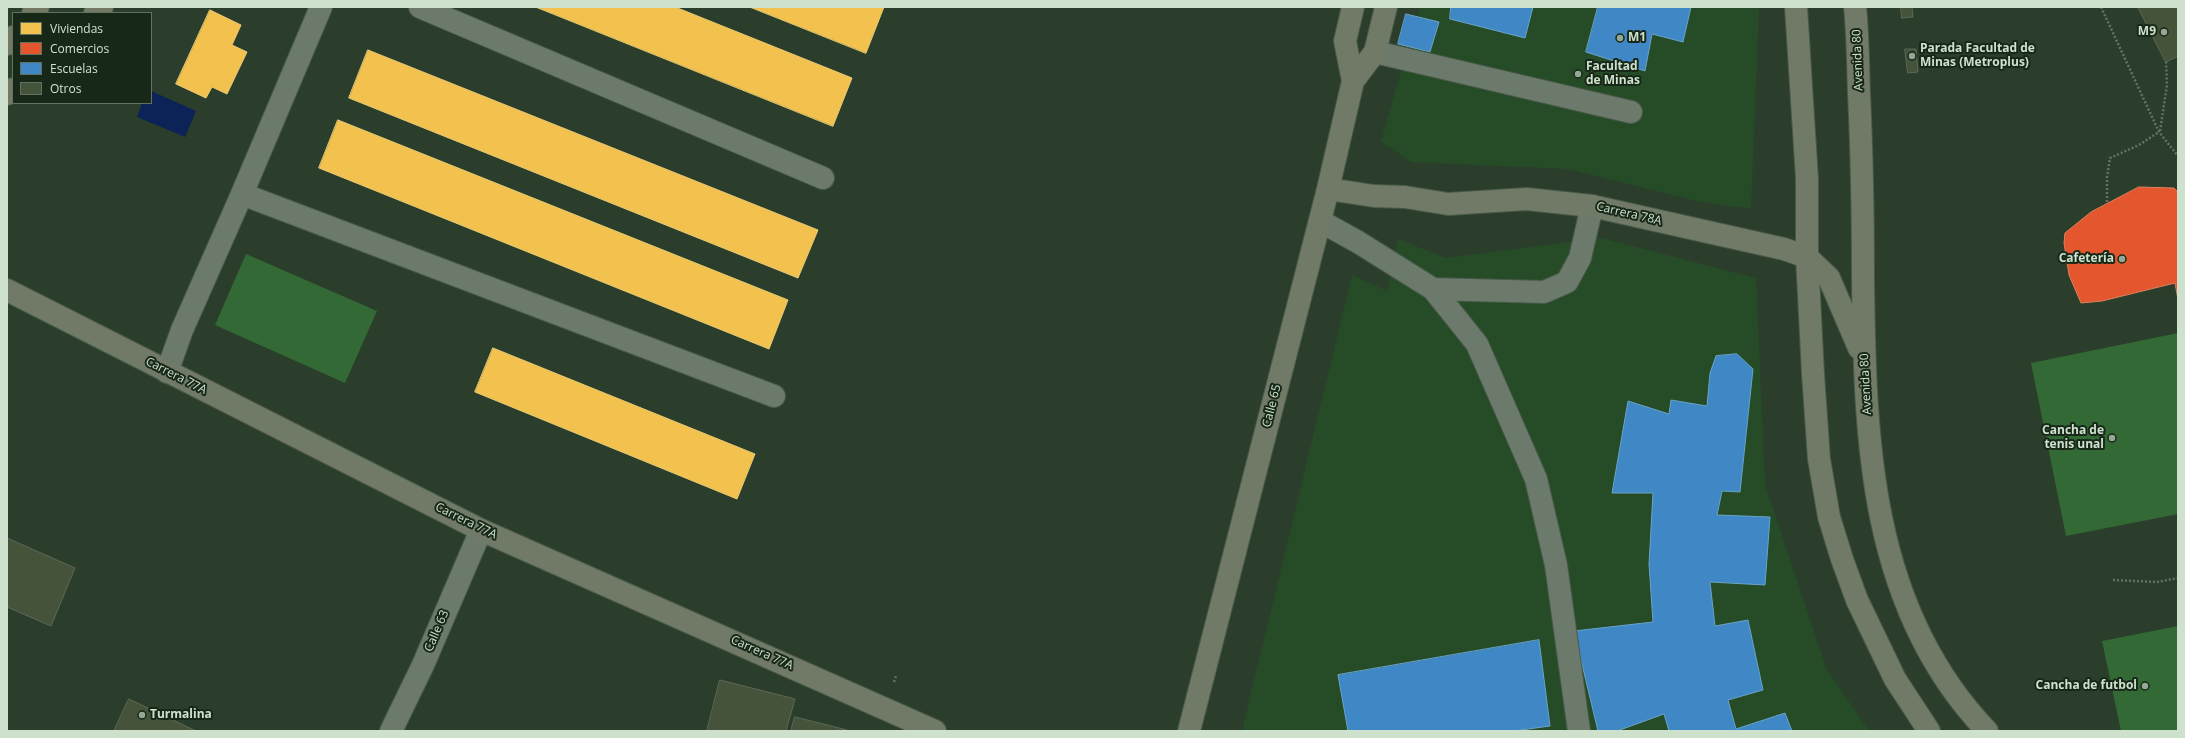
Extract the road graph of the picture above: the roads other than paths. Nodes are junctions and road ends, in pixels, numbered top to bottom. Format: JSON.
{"nodes":[{"id":1,"x":321,"y":7,"type":"edge"},
{"id":2,"x":420,"y":7,"type":"edge"},
{"id":3,"x":1353,"y":7,"type":"edge"},
{"id":4,"x":1386,"y":7,"type":"edge"},
{"id":5,"x":1796,"y":7,"type":"edge"},
{"id":6,"x":1855,"y":7,"type":"edge"},
{"id":7,"x":1345,"y":41,"type":"junction"},
{"id":8,"x":1375,"y":52,"type":"junction"},
{"id":9,"x":1353,"y":80,"type":"junction"},
{"id":10,"x":1631,"y":112,"type":"dead end"},
{"id":11,"x":822,"y":178,"type":"dead end"},
{"id":12,"x":1328,"y":189,"type":"junction"},
{"id":13,"x":242,"y":194,"type":"junction"},
{"id":14,"x":1592,"y":206,"type":"junction"},
{"id":15,"x":1320,"y":221,"type":"junction"},
{"id":16,"x":1808,"y":257,"type":"junction"},
{"id":17,"x":1433,"y":289,"type":"junction"},
{"id":18,"x":7,"y":290,"type":"edge"},
{"id":19,"x":1864,"y":360,"type":"junction"},
{"id":20,"x":167,"y":372,"type":"junction"},
{"id":21,"x":774,"y":396,"type":"dead end"},
{"id":22,"x":481,"y":530,"type":"junction"},
{"id":23,"x":391,"y":731,"type":"edge"},
{"id":24,"x":935,"y":731,"type":"edge"},
{"id":25,"x":1189,"y":731,"type":"edge"},
{"id":26,"x":1580,"y":731,"type":"edge"},
{"id":27,"x":1929,"y":731,"type":"edge"},
{"id":28,"x":1987,"y":731,"type":"edge"}],
"edges":[{"from":1,"to":13,"type":"street"},
{"from":2,"to":11,"type":"street"},
{"from":3,"to":7,"type":"main road","name":"Calle 65"},
{"from":4,"to":8,"type":"main road","name":"Calle 65"},
{"from":5,"to":16,"type":"main road"},
{"from":6,"to":19,"type":"main road","name":"Avenida 80"},
{"from":7,"to":8,"type":"main road"},
{"from":7,"to":9,"type":"main road","name":"Calle 65"},
{"from":8,"to":9,"type":"main road","name":"Calle 65"},
{"from":8,"to":10,"type":"street"},
{"from":9,"to":12,"type":"main road","name":"Calle 65"},
{"from":12,"to":14,"type":"main road","name":"Carrera 78A"},
{"from":12,"to":15,"type":"main road","name":"Calle 65"},
{"from":13,"to":20,"type":"street"},
{"from":13,"to":21,"type":"street"},
{"from":14,"to":16,"type":"main road","name":"Carrera 78A"},
{"from":14,"to":17,"type":"street"},
{"from":15,"to":17,"type":"street"},
{"from":15,"to":25,"type":"main road","name":"Calle 65"},
{"from":16,"to":19,"type":"main road","name":"Carrera 78A"},
{"from":16,"to":27,"type":"main road"},
{"from":17,"to":26,"type":"street"},
{"from":18,"to":20,"type":"main road","name":"Carrera 77A"},
{"from":19,"to":28,"type":"main road","name":"Avenida 80"},
{"from":20,"to":22,"type":"main road","name":"Carrera 77A"},
{"from":22,"to":23,"type":"street","name":"Calle 63"},
{"from":22,"to":24,"type":"main road","name":"Carrera 77A"}]}
